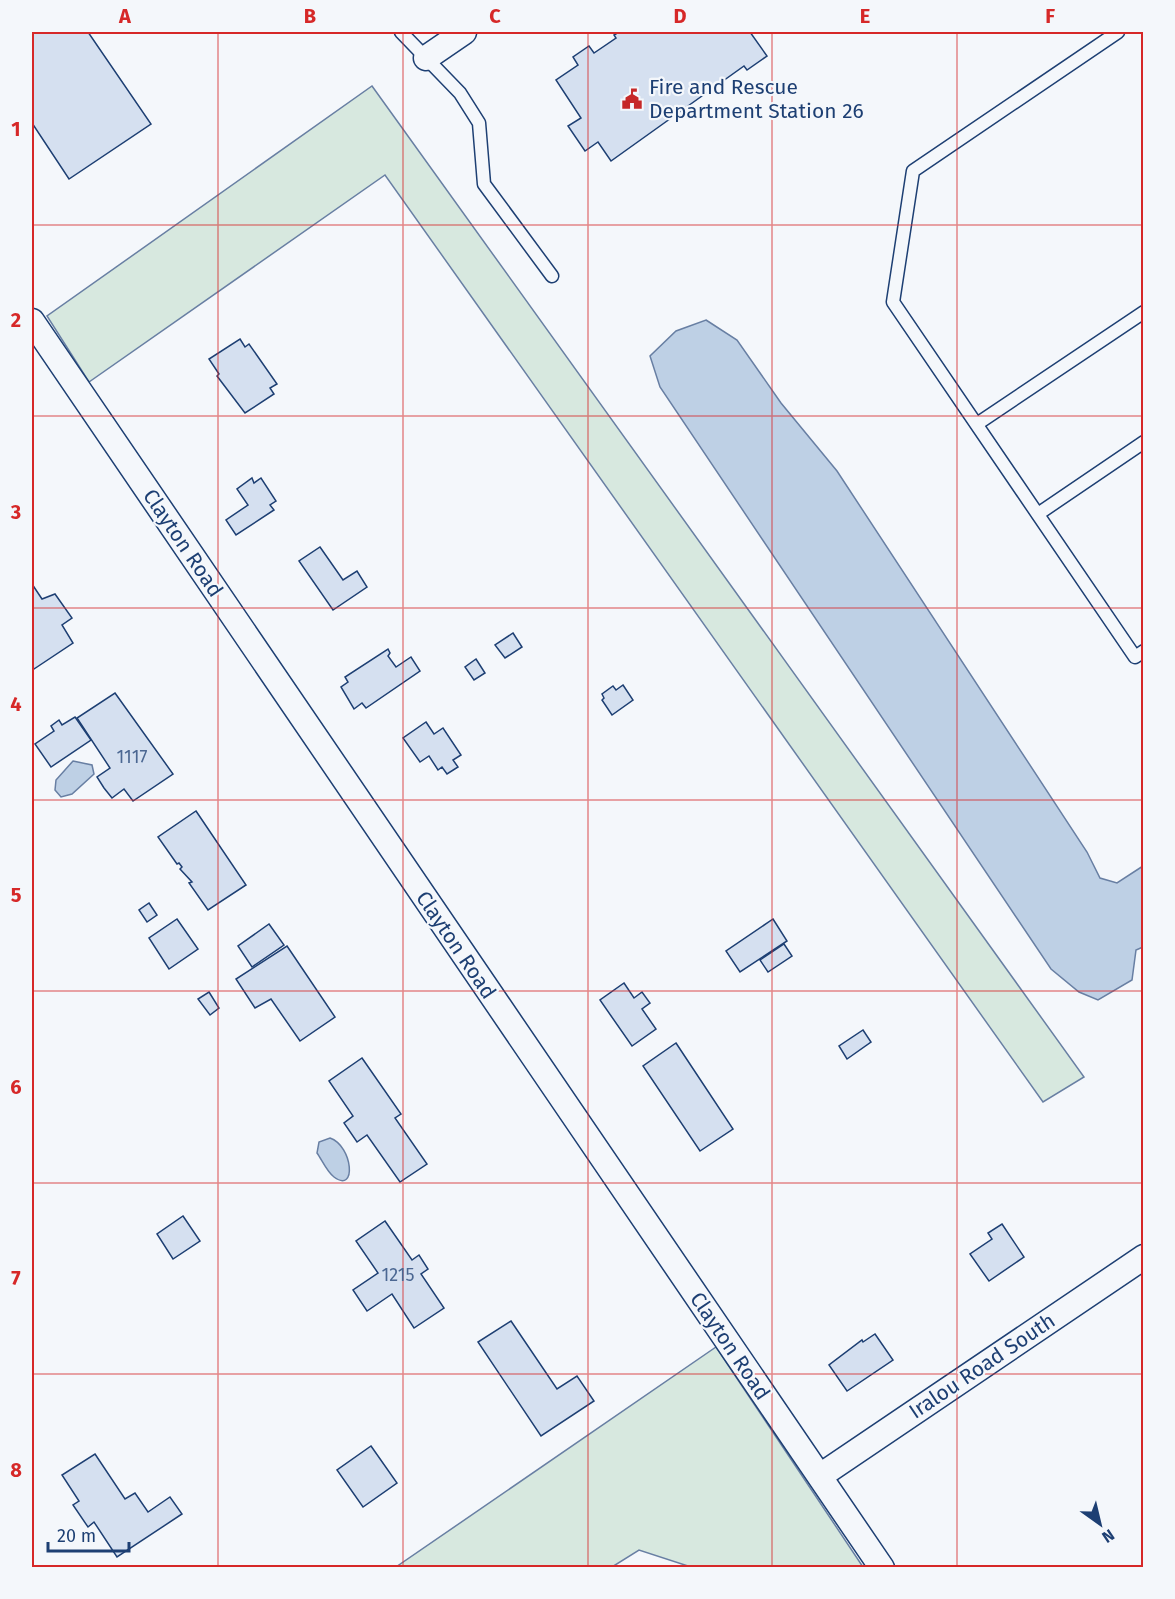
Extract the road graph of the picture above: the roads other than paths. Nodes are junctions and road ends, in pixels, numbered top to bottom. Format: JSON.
{"nodes":[{"id":1,"x":401,"y":32,"type":"edge"},
{"id":2,"x":464,"y":32,"type":"edge"},
{"id":3,"x":1118,"y":32,"type":"edge"},
{"id":4,"x":426,"y":58,"type":"junction"},
{"id":5,"x":552,"y":276,"type":"dead end"},
{"id":6,"x":1143,"y":312,"type":"edge"},
{"id":7,"x":32,"y":321,"type":"edge"},
{"id":8,"x":977,"y":424,"type":"junction"},
{"id":9,"x":1143,"y":442,"type":"edge"},
{"id":10,"x":1038,"y":514,"type":"junction"},
{"id":11,"x":1143,"y":651,"type":"edge"},
{"id":12,"x":1143,"y":1257,"type":"edge"},
{"id":13,"x":820,"y":1476,"type":"junction"},
{"id":14,"x":882,"y":1568,"type":"edge"}],
"edges":[{"from":1,"to":4,"type":"lane"},
{"from":2,"to":4,"type":"street"},
{"from":3,"to":8,"type":"lane"},
{"from":4,"to":5,"type":"lane"},
{"from":6,"to":8,"type":"lane"},
{"from":7,"to":13,"type":"street","name":"Clayton Road"},
{"from":8,"to":10,"type":"lane"},
{"from":9,"to":10,"type":"lane"},
{"from":10,"to":11,"type":"lane"},
{"from":12,"to":13,"type":"street","name":"Iralou Road South"},
{"from":13,"to":14,"type":"street","name":"Clayton Road"}]}
